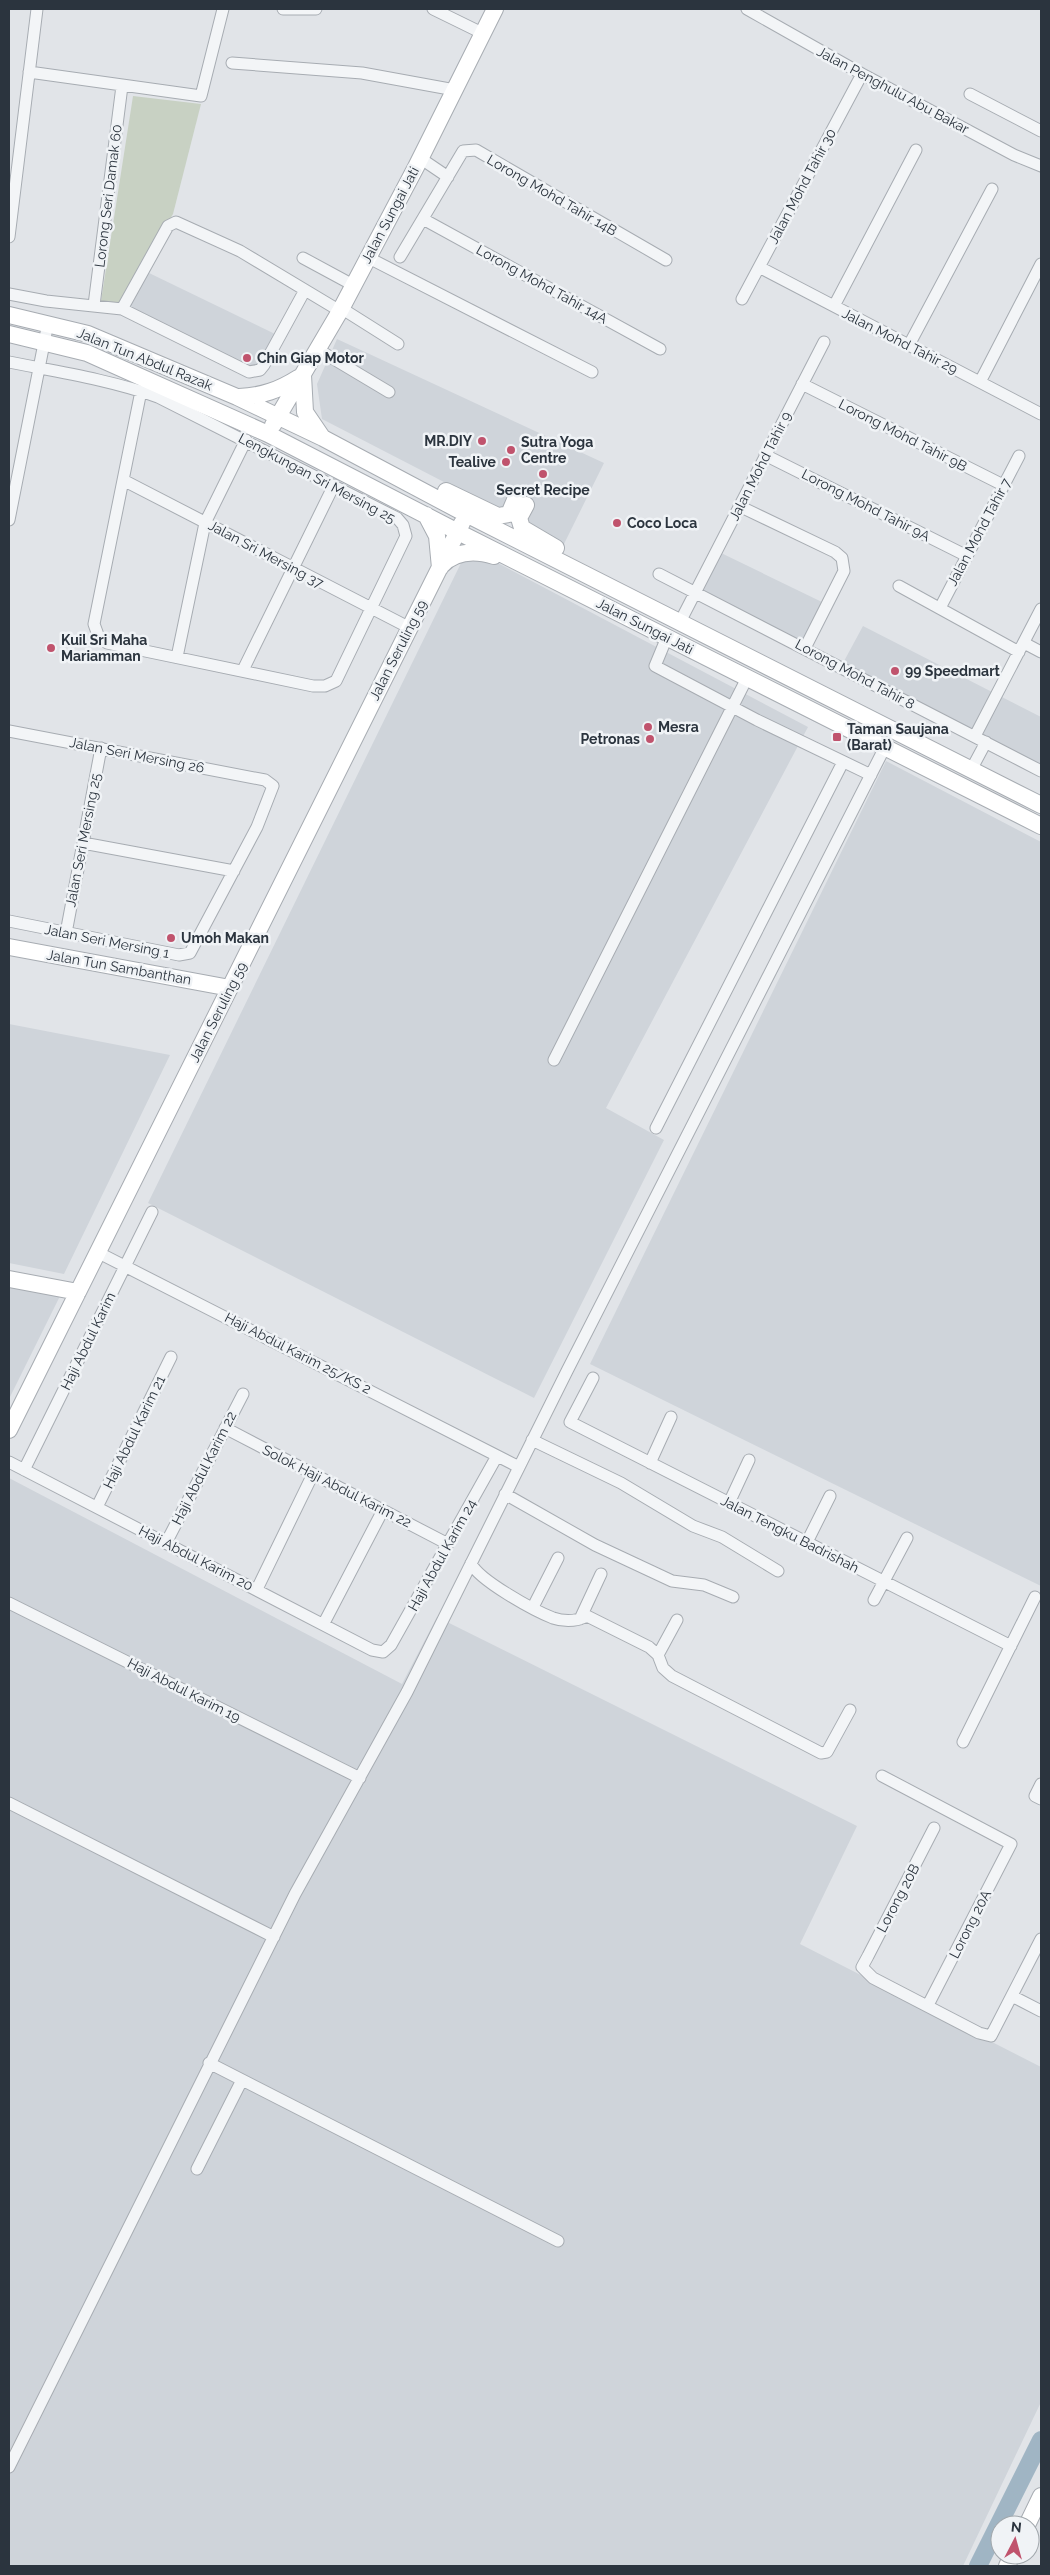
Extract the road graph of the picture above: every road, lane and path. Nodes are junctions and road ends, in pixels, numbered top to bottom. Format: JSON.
{"nodes":[{"id":1,"x":37,"y":9,"type":"edge"},
{"id":2,"x":223,"y":9,"type":"edge"},
{"id":3,"x":283,"y":9,"type":"edge"},
{"id":4,"x":316,"y":9,"type":"edge"},
{"id":5,"x":433,"y":9,"type":"edge"},
{"id":6,"x":495,"y":9,"type":"edge"},
{"id":7,"x":747,"y":9,"type":"edge"},
{"id":8,"x":482,"y":33,"type":"junction"},
{"id":9,"x":232,"y":64,"type":"dead end"},
{"id":10,"x":29,"y":72,"type":"junction"},
{"id":11,"x":862,"y":74,"type":"junction"},
{"id":12,"x":122,"y":86,"type":"junction"},
{"id":13,"x":455,"y":90,"type":"junction"},
{"id":14,"x":970,"y":94,"type":"dead end"},
{"id":15,"x":1041,"y":131,"type":"edge"},
{"id":16,"x":916,"y":150,"type":"dead end"},
{"id":17,"x":1041,"y":166,"type":"edge"},
{"id":18,"x":436,"y":168,"type":"junction"},
{"id":19,"x":992,"y":189,"type":"dead end"},
{"id":20,"x":423,"y":219,"type":"junction"},
{"id":21,"x":9,"y":237,"type":"edge"},
{"id":22,"x":400,"y":257,"type":"dead end"},
{"id":23,"x":303,"y":258,"type":"dead end"},
{"id":24,"x":374,"y":260,"type":"junction"},
{"id":25,"x":666,"y":260,"type":"dead end"},
{"id":26,"x":1041,"y":264,"type":"edge"},
{"id":27,"x":759,"y":267,"type":"junction"},
{"id":28,"x":353,"y":285,"type":"junction"},
{"id":29,"x":305,"y":290,"type":"junction"},
{"id":30,"x":9,"y":294,"type":"edge"},
{"id":31,"x":742,"y":299,"type":"dead end"},
{"id":32,"x":94,"y":306,"type":"junction"},
{"id":33,"x":834,"y":306,"type":"junction"},
{"id":34,"x":122,"y":309,"type":"junction"},
{"id":35,"x":345,"y":312,"type":"junction"},
{"id":36,"x":9,"y":315,"type":"edge"},
{"id":37,"x":48,"y":323,"type":"junction"},
{"id":38,"x":9,"y":334,"type":"edge"},
{"id":39,"x":44,"y":342,"type":"junction"},
{"id":40,"x":824,"y":342,"type":"dead end"},
{"id":41,"x":398,"y":344,"type":"dead end"},
{"id":42,"x":909,"y":345,"type":"junction"},
{"id":43,"x":660,"y":349,"type":"dead end"},
{"id":44,"x":325,"y":353,"type":"junction"},
{"id":45,"x":9,"y":362,"type":"edge"},
{"id":46,"x":39,"y":368,"type":"junction"},
{"id":47,"x":592,"y":372,"type":"dead end"},
{"id":48,"x":303,"y":375,"type":"junction"},
{"id":49,"x":980,"y":382,"type":"junction"},
{"id":50,"x":802,"y":384,"type":"junction"},
{"id":51,"x":141,"y":391,"type":"junction"},
{"id":52,"x":389,"y":392,"type":"dead end"},
{"id":53,"x":237,"y":397,"type":"junction"},
{"id":54,"x":1041,"y":414,"type":"edge"},
{"id":55,"x":277,"y":416,"type":"junction"},
{"id":56,"x":268,"y":434,"type":"junction"},
{"id":57,"x":323,"y":438,"type":"junction"},
{"id":58,"x":246,"y":440,"type":"junction"},
{"id":59,"x":766,"y":455,"type":"junction"},
{"id":60,"x":1019,"y":456,"type":"dead end"},
{"id":61,"x":123,"y":480,"type":"junction"},
{"id":62,"x":406,"y":481,"type":"junction"},
{"id":63,"x":334,"y":485,"type":"junction"},
{"id":64,"x":1003,"y":486,"type":"junction"},
{"id":65,"x":739,"y":506,"type":"junction"},
{"id":66,"x":466,"y":514,"type":"junction"},
{"id":67,"x":426,"y":515,"type":"junction"},
{"id":68,"x":9,"y":520,"type":"edge"},
{"id":69,"x":206,"y":522,"type":"junction"},
{"id":70,"x":458,"y":532,"type":"junction"},
{"id":71,"x":966,"y":556,"type":"junction"},
{"id":72,"x":527,"y":567,"type":"junction"},
{"id":73,"x":293,"y":568,"type":"junction"},
{"id":74,"x":440,"y":568,"type":"junction"},
{"id":75,"x":581,"y":572,"type":"junction"},
{"id":76,"x":659,"y":574,"type":"dead end"},
{"id":77,"x":899,"y":586,"type":"dead end"},
{"id":78,"x":695,"y":590,"type":"junction"},
{"id":79,"x":940,"y":608,"type":"junction"},
{"id":80,"x":371,"y":609,"type":"junction"},
{"id":81,"x":1041,"y":609,"type":"edge"},
{"id":82,"x":680,"y":622,"type":"junction"},
{"id":83,"x":410,"y":628,"type":"junction"},
{"id":84,"x":667,"y":638,"type":"junction"},
{"id":85,"x":1021,"y":647,"type":"junction"},
{"id":86,"x":805,"y":648,"type":"junction"},
{"id":87,"x":1041,"y":652,"type":"edge"},
{"id":88,"x":177,"y":657,"type":"junction"},
{"id":89,"x":243,"y":670,"type":"junction"},
{"id":90,"x":747,"y":678,"type":"junction"},
{"id":91,"x":732,"y":707,"type":"junction"},
{"id":92,"x":9,"y":731,"type":"edge"},
{"id":93,"x":975,"y":736,"type":"junction"},
{"id":94,"x":986,"y":742,"type":"junction"},
{"id":95,"x":885,"y":747,"type":"junction"},
{"id":96,"x":101,"y":748,"type":"junction"},
{"id":97,"x":843,"y":762,"type":"junction"},
{"id":98,"x":971,"y":770,"type":"junction"},
{"id":99,"x":1041,"y":771,"type":"edge"},
{"id":100,"x":871,"y":775,"type":"junction"},
{"id":101,"x":265,"y":780,"type":"joint"},
{"id":102,"x":1041,"y":806,"type":"edge"},
{"id":103,"x":1041,"y":826,"type":"edge"},
{"id":104,"x":83,"y":843,"type":"junction"},
{"id":105,"x":234,"y":870,"type":"junction"},
{"id":106,"x":9,"y":922,"type":"edge"},
{"id":107,"x":66,"y":933,"type":"junction"},
{"id":108,"x":9,"y":947,"type":"edge"},
{"id":109,"x":230,"y":988,"type":"junction"},
{"id":110,"x":554,"y":1060,"type":"dead end"},
{"id":111,"x":656,"y":1128,"type":"dead end"},
{"id":112,"x":152,"y":1212,"type":"dead end"},
{"id":113,"x":98,"y":1252,"type":"junction"},
{"id":114,"x":125,"y":1266,"type":"junction"},
{"id":115,"x":9,"y":1279,"type":"edge"},
{"id":116,"x":78,"y":1292,"type":"junction"},
{"id":117,"x":171,"y":1357,"type":"dead end"},
{"id":118,"x":593,"y":1378,"type":"dead end"},
{"id":119,"x":242,"y":1394,"type":"dead end"},
{"id":120,"x":671,"y":1417,"type":"dead end"},
{"id":121,"x":225,"y":1428,"type":"junction"},
{"id":122,"x":9,"y":1430,"type":"edge"},
{"id":123,"x":532,"y":1440,"type":"junction"},
{"id":124,"x":497,"y":1456,"type":"junction"},
{"id":125,"x":749,"y":1460,"type":"dead end"},
{"id":126,"x":9,"y":1462,"type":"edge"},
{"id":127,"x":650,"y":1463,"type":"junction"},
{"id":128,"x":519,"y":1467,"type":"junction"},
{"id":129,"x":24,"y":1470,"type":"junction"},
{"id":130,"x":313,"y":1474,"type":"junction"},
{"id":131,"x":505,"y":1494,"type":"junction"},
{"id":132,"x":830,"y":1496,"type":"dead end"},
{"id":133,"x":729,"y":1503,"type":"junction"},
{"id":134,"x":98,"y":1508,"type":"junction"},
{"id":135,"x":383,"y":1510,"type":"junction"},
{"id":136,"x":907,"y":1538,"type":"dead end"},
{"id":137,"x":166,"y":1542,"type":"junction"},
{"id":138,"x":807,"y":1542,"type":"junction"},
{"id":139,"x":448,"y":1544,"type":"junction"},
{"id":140,"x":558,"y":1558,"type":"dead end"},
{"id":141,"x":471,"y":1563,"type":"junction"},
{"id":142,"x":778,"y":1571,"type":"dead end"},
{"id":143,"x":601,"y":1574,"type":"dead end"},
{"id":144,"x":884,"y":1582,"type":"junction"},
{"id":145,"x":257,"y":1589,"type":"junction"},
{"id":146,"x":733,"y":1597,"type":"dead end"},
{"id":147,"x":1035,"y":1597,"type":"dead end"},
{"id":148,"x":874,"y":1600,"type":"dead end"},
{"id":149,"x":9,"y":1603,"type":"edge"},
{"id":150,"x":533,"y":1607,"type":"junction"},
{"id":151,"x":580,"y":1619,"type":"junction"},
{"id":152,"x":677,"y":1620,"type":"dead end"},
{"id":153,"x":324,"y":1623,"type":"junction"},
{"id":154,"x":1011,"y":1646,"type":"junction"},
{"id":155,"x":383,"y":1652,"type":"joint"},
{"id":156,"x":658,"y":1655,"type":"junction"},
{"id":157,"x":850,"y":1710,"type":"dead end"},
{"id":158,"x":963,"y":1742,"type":"dead end"},
{"id":159,"x":882,"y":1776,"type":"dead end"},
{"id":160,"x":360,"y":1778,"type":"junction"},
{"id":161,"x":1041,"y":1784,"type":"edge"},
{"id":162,"x":1038,"y":1798,"type":"edge"},
{"id":163,"x":9,"y":1803,"type":"edge"},
{"id":164,"x":934,"y":1828,"type":"dead end"},
{"id":165,"x":274,"y":1937,"type":"junction"},
{"id":166,"x":1041,"y":1939,"type":"edge"},
{"id":167,"x":1012,"y":1996,"type":"junction"},
{"id":168,"x":928,"y":2005,"type":"junction"},
{"id":169,"x":1041,"y":2011,"type":"edge"},
{"id":170,"x":209,"y":2063,"type":"junction"},
{"id":171,"x":242,"y":2080,"type":"junction"},
{"id":172,"x":197,"y":2169,"type":"dead end"},
{"id":173,"x":558,"y":2241,"type":"dead end"},
{"id":174,"x":9,"y":2467,"type":"edge"},
{"id":175,"x":1041,"y":2496,"type":"edge"},
{"id":176,"x":1032,"y":2515,"type":"edge"}],
"edges":[{"from":1,"to":10,"type":"street"},
{"from":2,"to":12,"type":"street"},
{"from":3,"to":4,"type":"street"},
{"from":5,"to":8,"type":"street"},
{"from":6,"to":8,"type":"main road","name":"Jalan Sungai Jati"},
{"from":7,"to":11,"type":"street","name":"Jalan Penghulu Abu Bakar"},
{"from":8,"to":13,"type":"main road","name":"Jalan Sungai Jati"},
{"from":9,"to":13,"type":"street"},
{"from":10,"to":12,"type":"street"},
{"from":10,"to":21,"type":"street"},
{"from":11,"to":17,"type":"street","name":"Jalan Penghulu Abu Bakar"},
{"from":11,"to":27,"type":"street","name":"Jalan Mohd Tahir 30"},
{"from":12,"to":32,"type":"street","name":"Lorong Seri Damak 60"},
{"from":13,"to":18,"type":"main road","name":"Jalan Sungai Jati"},
{"from":14,"to":15,"type":"street"},
{"from":16,"to":33,"type":"street"},
{"from":18,"to":20,"type":"street"},
{"from":18,"to":24,"type":"main road","name":"Jalan Sungai Jati"},
{"from":18,"to":25,"type":"street","name":"Lorong Mohd Tahir 14B"},
{"from":19,"to":42,"type":"street"},
{"from":20,"to":22,"type":"street"},
{"from":20,"to":43,"type":"street","name":"Lorong Mohd Tahir 14A"},
{"from":23,"to":28,"type":"street"},
{"from":24,"to":28,"type":"main road","name":"Jalan Sungai Jati"},
{"from":24,"to":47,"type":"street"},
{"from":26,"to":49,"type":"street"},
{"from":27,"to":31,"type":"street","name":"Jalan Mohd Tahir 30"},
{"from":27,"to":33,"type":"street","name":"Jalan Mohd Tahir 29"},
{"from":28,"to":35,"type":"main road","name":"Jalan Sungai Jati"},
{"from":29,"to":34,"type":"street","name":"Jalan Tun Abdul Razak"},
{"from":29,"to":34,"type":"street"},
{"from":29,"to":35,"type":"street"},
{"from":30,"to":32,"type":"street","name":"Jalan Tun Abdul Razak"},
{"from":32,"to":34,"type":"street","name":"Jalan Tun Abdul Razak"},
{"from":33,"to":42,"type":"street","name":"Jalan Mohd Tahir 29"},
{"from":35,"to":41,"type":"street"},
{"from":35,"to":44,"type":"main road","name":"Jalan Sungai Jati"},
{"from":36,"to":37,"type":"main road","name":"Jalan Tun Abdul Razak"},
{"from":37,"to":39,"type":"street"},
{"from":37,"to":53,"type":"main road","name":"Jalan Tun Abdul Razak"},
{"from":38,"to":39,"type":"main road","name":"Jalan Tun Abdul Razak"},
{"from":39,"to":46,"type":"street"},
{"from":39,"to":56,"type":"main road","name":"Jalan Tun Abdul Razak"},
{"from":40,"to":50,"type":"street","name":"Jalan Mohd Tahir 9"},
{"from":42,"to":49,"type":"street","name":"Jalan Mohd Tahir 29"},
{"from":44,"to":48,"type":"main road","name":"Jalan Sungai Jati"},
{"from":44,"to":52,"type":"street"},
{"from":45,"to":46,"type":"street","name":"Lengkungan Sri Mersing 25"},
{"from":46,"to":51,"type":"street","name":"Lengkungan Sri Mersing 25"},
{"from":46,"to":68,"type":"street"},
{"from":48,"to":53,"type":"main road"},
{"from":48,"to":55,"type":"main road","name":"Jalan Sungai Jati"},
{"from":48,"to":57,"type":"main road"},
{"from":49,"to":54,"type":"street","name":"Jalan Mohd Tahir 29"},
{"from":50,"to":59,"type":"street","name":"Jalan Mohd Tahir 9"},
{"from":50,"to":64,"type":"street","name":"Lorong Mohd Tahir 9B"},
{"from":51,"to":58,"type":"street","name":"Lengkungan Sri Mersing 25"},
{"from":51,"to":61,"type":"street","name":"Lengkungan Sri Mersing 25"},
{"from":53,"to":55,"type":"main road","name":"Jalan Tun Abdul Razak"},
{"from":55,"to":56,"type":"main road","name":"Jalan Sungai Jati"},
{"from":55,"to":57,"type":"main road","name":"Jalan Sungai Jati"},
{"from":56,"to":67,"type":"main road","name":"Jalan Sungai Jati"},
{"from":57,"to":62,"type":"main road","name":"Jalan Sungai Jati"},
{"from":58,"to":63,"type":"street","name":"Lengkungan Sri Mersing 25"},
{"from":58,"to":69,"type":"street"},
{"from":59,"to":65,"type":"street","name":"Jalan Mohd Tahir 9"},
{"from":59,"to":71,"type":"street","name":"Lorong Mohd Tahir 9A"},
{"from":60,"to":64,"type":"street","name":"Jalan Mohd Tahir 7"},
{"from":61,"to":69,"type":"street","name":"Jalan Sri Mersing 37"},
{"from":61,"to":88,"type":"street","name":"Lengkungan Sri Mersing 25"},
{"from":62,"to":66,"type":"main road","name":"Jalan Sungai Jati"},
{"from":62,"to":75,"type":"main road"},
{"from":63,"to":73,"type":"street"},
{"from":63,"to":80,"type":"street","name":"Lengkungan Sri Mersing 25"},
{"from":64,"to":71,"type":"street","name":"Jalan Mohd Tahir 7"},
{"from":65,"to":78,"type":"street","name":"Jalan Mohd Tahir 9"},
{"from":65,"to":86,"type":"street"},
{"from":66,"to":70,"type":"main road","name":"Jalan Seruling 59"},
{"from":66,"to":75,"type":"main road","name":"Jalan Sungai Jati"},
{"from":67,"to":70,"type":"main road","name":"Jalan Sungai Jati"},
{"from":67,"to":74,"type":"main road"},
{"from":69,"to":73,"type":"street","name":"Jalan Sri Mersing 37"},
{"from":69,"to":88,"type":"street"},
{"from":70,"to":72,"type":"main road","name":"Jalan Sungai Jati"},
{"from":70,"to":74,"type":"main road","name":"Jalan Seruling 59"},
{"from":71,"to":79,"type":"street","name":"Jalan Mohd Tahir 7"},
{"from":72,"to":74,"type":"main road"},
{"from":72,"to":84,"type":"main road","name":"Jalan Sungai Jati"},
{"from":73,"to":80,"type":"street","name":"Jalan Sri Mersing 37"},
{"from":73,"to":89,"type":"street"},
{"from":74,"to":83,"type":"main road","name":"Jalan Seruling 59"},
{"from":75,"to":82,"type":"main road","name":"Jalan Sungai Jati"},
{"from":76,"to":78,"type":"street","name":"Lorong Mohd Tahir 8"},
{"from":77,"to":79,"type":"street"},
{"from":78,"to":82,"type":"street","name":"Jalan Mohd Tahir 9"},
{"from":78,"to":86,"type":"street","name":"Lorong Mohd Tahir 8"},
{"from":79,"to":85,"type":"street"},
{"from":80,"to":83,"type":"street","name":"Jalan Sri Mersing 37"},
{"from":80,"to":89,"type":"street","name":"Lengkungan Sri Mersing 25"},
{"from":81,"to":85,"type":"street"},
{"from":82,"to":98,"type":"main road","name":"Jalan Sungai Jati"},
{"from":83,"to":109,"type":"main road","name":"Jalan Seruling 59"},
{"from":84,"to":90,"type":"main road","name":"Jalan Sungai Jati"},
{"from":84,"to":91,"type":"street"},
{"from":85,"to":87,"type":"street"},
{"from":85,"to":93,"type":"street"},
{"from":86,"to":93,"type":"street","name":"Lorong Mohd Tahir 8"},
{"from":88,"to":89,"type":"street","name":"Lengkungan Sri Mersing 25"},
{"from":90,"to":91,"type":"street"},
{"from":90,"to":95,"type":"main road","name":"Jalan Sungai Jati"},
{"from":91,"to":97,"type":"street"},
{"from":91,"to":110,"type":"street"},
{"from":92,"to":96,"type":"street","name":"Jalan Seri Mersing 26"},
{"from":93,"to":94,"type":"street","name":"Lorong Mohd Tahir 8"},
{"from":94,"to":98,"type":"street"},
{"from":94,"to":99,"type":"street","name":"Lorong Mohd Tahir 8"},
{"from":95,"to":100,"type":"street"},
{"from":95,"to":103,"type":"main road","name":"Jalan Sungai Jati"},
{"from":96,"to":101,"type":"street","name":"Jalan Seri Mersing 26"},
{"from":96,"to":104,"type":"street","name":"Jalan Seri Mersing 25"},
{"from":97,"to":100,"type":"street"},
{"from":97,"to":111,"type":"street"},
{"from":98,"to":102,"type":"main road","name":"Jalan Sungai Jati"},
{"from":100,"to":123,"type":"street"},
{"from":101,"to":105,"type":"street","name":"Jalan Seri Mersing 1"},
{"from":104,"to":105,"type":"street"},
{"from":104,"to":107,"type":"street","name":"Jalan Seri Mersing 25"},
{"from":105,"to":107,"type":"street","name":"Jalan Seri Mersing 1"},
{"from":106,"to":107,"type":"street","name":"Jalan Seri Mersing 1"},
{"from":108,"to":109,"type":"main road","name":"Jalan Tun Sambanthan"},
{"from":109,"to":113,"type":"main road","name":"Jalan Seruling 59"},
{"from":112,"to":114,"type":"street","name":"Haji Abdul Karim"},
{"from":113,"to":114,"type":"street","name":"Haji Abdul Karim 25/KS 2"},
{"from":113,"to":116,"type":"main road","name":"Jalan Seruling 59"},
{"from":114,"to":124,"type":"street","name":"Haji Abdul Karim 25/KS 2"},
{"from":114,"to":129,"type":"street","name":"Haji Abdul Karim"},
{"from":115,"to":116,"type":"main road"},
{"from":116,"to":122,"type":"main road","name":"Jalan Seruling 59"},
{"from":117,"to":134,"type":"street","name":"Haji Abdul Karim 21"},
{"from":118,"to":127,"type":"street","name":"Jalan Tengku Badrishah"},
{"from":119,"to":121,"type":"street","name":"Haji Abdul Karim 22"},
{"from":120,"to":127,"type":"street"},
{"from":121,"to":130,"type":"street","name":"Solok Haji Abdul Karim 22"},
{"from":121,"to":137,"type":"street","name":"Haji Abdul Karim 22"},
{"from":123,"to":128,"type":"street"},
{"from":123,"to":142,"type":"street"},
{"from":124,"to":128,"type":"street","name":"Haji Abdul Karim 25/KS 2"},
{"from":124,"to":139,"type":"street","name":"Haji Abdul Karim 24"},
{"from":125,"to":133,"type":"street"},
{"from":126,"to":129,"type":"street","name":"Haji Abdul Karim 20"},
{"from":127,"to":133,"type":"street","name":"Jalan Tengku Badrishah"},
{"from":128,"to":131,"type":"street"},
{"from":129,"to":134,"type":"street","name":"Haji Abdul Karim 20"},
{"from":130,"to":135,"type":"street","name":"Solok Haji Abdul Karim 22"},
{"from":130,"to":145,"type":"street"},
{"from":131,"to":141,"type":"street"},
{"from":131,"to":146,"type":"street"},
{"from":132,"to":138,"type":"street"},
{"from":133,"to":138,"type":"street","name":"Jalan Tengku Badrishah"},
{"from":134,"to":137,"type":"street","name":"Haji Abdul Karim 20"},
{"from":135,"to":139,"type":"street","name":"Solok Haji Abdul Karim 22"},
{"from":135,"to":153,"type":"street"},
{"from":136,"to":144,"type":"street"},
{"from":137,"to":145,"type":"street","name":"Haji Abdul Karim 20"},
{"from":138,"to":144,"type":"street","name":"Jalan Tengku Badrishah"},
{"from":139,"to":155,"type":"street","name":"Haji Abdul Karim 24"},
{"from":140,"to":150,"type":"street"},
{"from":141,"to":150,"type":"street"},
{"from":141,"to":160,"type":"street"},
{"from":143,"to":151,"type":"street"},
{"from":144,"to":148,"type":"street"},
{"from":144,"to":154,"type":"street","name":"Jalan Tengku Badrishah"},
{"from":145,"to":153,"type":"street","name":"Haji Abdul Karim 20"},
{"from":147,"to":154,"type":"street"},
{"from":149,"to":160,"type":"street","name":"Haji Abdul Karim 19"},
{"from":150,"to":151,"type":"street"},
{"from":151,"to":156,"type":"street"},
{"from":152,"to":156,"type":"street"},
{"from":153,"to":155,"type":"street","name":"Haji Abdul Karim 20"},
{"from":154,"to":158,"type":"street"},
{"from":156,"to":157,"type":"street"},
{"from":159,"to":168,"type":"street","name":"Lorong 20A"},
{"from":160,"to":165,"type":"street"},
{"from":161,"to":162,"type":"street"},
{"from":163,"to":165,"type":"street"},
{"from":164,"to":168,"type":"street","name":"Lorong 20B"},
{"from":165,"to":170,"type":"street"},
{"from":166,"to":167,"type":"street"},
{"from":167,"to":168,"type":"street"},
{"from":167,"to":169,"type":"street"},
{"from":170,"to":171,"type":"street"},
{"from":170,"to":174,"type":"street"},
{"from":171,"to":172,"type":"street"},
{"from":171,"to":173,"type":"street"},
{"from":175,"to":176,"type":"main road"}]}
